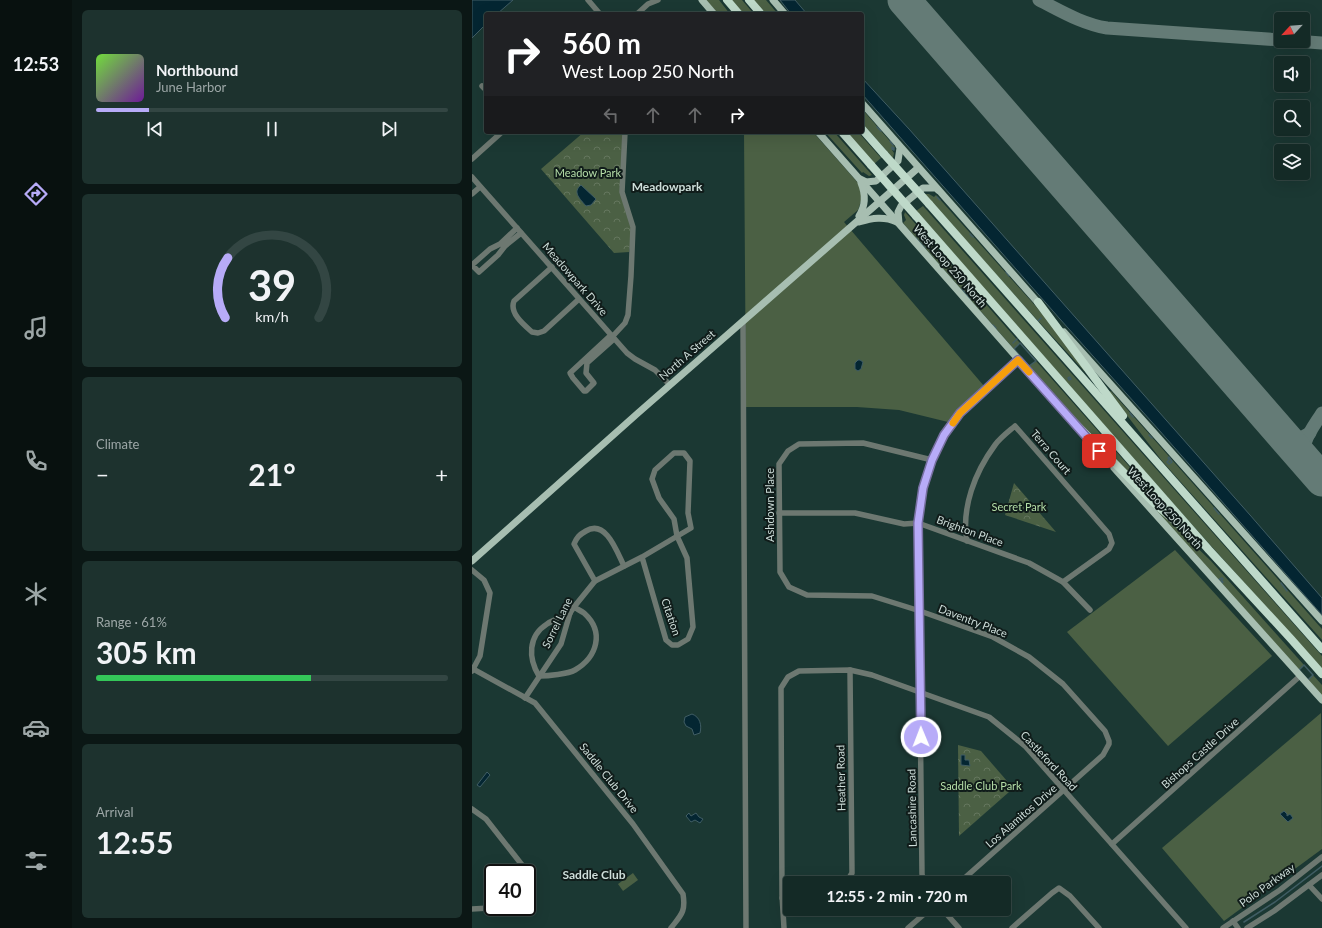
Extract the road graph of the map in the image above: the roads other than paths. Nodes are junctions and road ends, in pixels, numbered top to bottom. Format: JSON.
{"nodes":[{"id":1,"x":588,"y":0,"type":"edge"},
{"id":2,"x":658,"y":0,"type":"edge"},
{"id":3,"x":702,"y":0,"type":"edge"},
{"id":4,"x":727,"y":0,"type":"edge"},
{"id":5,"x":749,"y":0,"type":"edge"},
{"id":6,"x":773,"y":0,"type":"edge"},
{"id":7,"x":598,"y":12,"type":"edge"},
{"id":8,"x":639,"y":12,"type":"edge"},
{"id":9,"x":712,"y":12,"type":"edge"},
{"id":10,"x":737,"y":12,"type":"edge"},
{"id":11,"x":759,"y":12,"type":"edge"},
{"id":12,"x":784,"y":12,"type":"edge"},
{"id":13,"x":864,"y":105,"type":"edge"},
{"id":14,"x":864,"y":131,"type":"edge"},
{"id":15,"x":500,"y":134,"type":"edge"},
{"id":16,"x":625,"y":134,"type":"edge"},
{"id":17,"x":820,"y":134,"type":"edge"},
{"id":18,"x":844,"y":134,"type":"edge"},
{"id":19,"x":899,"y":146,"type":"junction"},
{"id":20,"x":472,"y":159,"type":"edge"},
{"id":21,"x":918,"y":168,"type":"junction"},
{"id":22,"x":472,"y":177,"type":"edge"},
{"id":23,"x":860,"y":179,"type":"junction"},
{"id":24,"x":480,"y":187,"type":"junction"},
{"id":25,"x":938,"y":190,"type":"junction"},
{"id":26,"x":472,"y":194,"type":"edge"},
{"id":27,"x":879,"y":202,"type":"junction"},
{"id":28,"x":855,"y":223,"type":"junction"},
{"id":29,"x":899,"y":223,"type":"junction"},
{"id":30,"x":519,"y":231,"type":"junction"},
{"id":31,"x":500,"y":247,"type":"junction"},
{"id":32,"x":552,"y":267,"type":"junction"},
{"id":33,"x":579,"y":299,"type":"junction"},
{"id":34,"x":1038,"y":302,"type":"junction"},
{"id":35,"x":743,"y":321,"type":"junction"},
{"id":36,"x":613,"y":337,"type":"junction"},
{"id":37,"x":1018,"y":360,"type":"junction"},
{"id":38,"x":585,"y":362,"type":"junction"},
{"id":39,"x":670,"y":385,"type":"junction"},
{"id":40,"x":1068,"y":416,"type":"junction"},
{"id":41,"x":932,"y":460,"type":"junction"},
{"id":42,"x":1161,"y":466,"type":"junction"},
{"id":43,"x":779,"y":514,"type":"junction"},
{"id":44,"x":918,"y":523,"type":"junction"},
{"id":45,"x":678,"y":536,"type":"junction"},
{"id":46,"x":968,"y":541,"type":"junction"},
{"id":47,"x":1209,"y":550,"type":"junction"},
{"id":48,"x":642,"y":557,"type":"junction"},
{"id":49,"x":472,"y":561,"type":"edge"},
{"id":50,"x":624,"y":566,"type":"junction"},
{"id":51,"x":472,"y":570,"type":"edge"},
{"id":52,"x":595,"y":581,"type":"junction"},
{"id":53,"x":1063,"y":582,"type":"junction"},
{"id":54,"x":790,"y":588,"type":"joint"},
{"id":55,"x":574,"y":607,"type":"junction"},
{"id":56,"x":1090,"y":610,"type":"dead end"},
{"id":57,"x":920,"y":611,"type":"junction"},
{"id":58,"x":570,"y":613,"type":"junction"},
{"id":59,"x":1322,"y":621,"type":"edge"},
{"id":60,"x":1322,"y":649,"type":"edge"},
{"id":61,"x":473,"y":670,"type":"edge"},
{"id":62,"x":850,"y":670,"type":"junction"},
{"id":63,"x":1322,"y":674,"type":"edge"},
{"id":64,"x":539,"y":676,"type":"junction"},
{"id":65,"x":1300,"y":676,"type":"junction"},
{"id":66,"x":921,"y":692,"type":"junction"},
{"id":67,"x":525,"y":698,"type":"junction"},
{"id":68,"x":1322,"y":700,"type":"edge"},
{"id":69,"x":1109,"y":744,"type":"joint"},
{"id":70,"x":1064,"y":791,"type":"junction"},
{"id":71,"x":472,"y":809,"type":"edge"},
{"id":72,"x":1112,"y":844,"type":"junction"},
{"id":73,"x":1322,"y":857,"type":"edge"},
{"id":74,"x":521,"y":864,"type":"edge"},
{"id":75,"x":1322,"y":875,"type":"edge"},
{"id":76,"x":850,"y":876,"type":"edge"},
{"id":77,"x":922,"y":876,"type":"edge"},
{"id":78,"x":967,"y":876,"type":"edge"},
{"id":79,"x":1309,"y":885,"type":"junction"},
{"id":80,"x":782,"y":896,"type":"joint"},
{"id":81,"x":1322,"y":899,"type":"edge"},
{"id":82,"x":472,"y":909,"type":"edge"},
{"id":83,"x":484,"y":909,"type":"edge"},
{"id":84,"x":922,"y":916,"type":"edge"},
{"id":85,"x":948,"y":916,"type":"edge"},
{"id":86,"x":1233,"y":921,"type":"junction"},
{"id":87,"x":671,"y":928,"type":"edge"},
{"id":88,"x":746,"y":928,"type":"edge"},
{"id":89,"x":784,"y":928,"type":"edge"},
{"id":90,"x":908,"y":928,"type":"edge"},
{"id":91,"x":959,"y":928,"type":"edge"},
{"id":92,"x":1012,"y":928,"type":"edge"},
{"id":93,"x":1099,"y":928,"type":"edge"},
{"id":94,"x":1186,"y":928,"type":"edge"},
{"id":95,"x":1225,"y":928,"type":"edge"},
{"id":96,"x":1238,"y":928,"type":"edge"},
{"id":97,"x":1247,"y":928,"type":"edge"}],
"edges":[{"from":1,"to":7,"type":"street"},
{"from":2,"to":8,"type":"street"},
{"from":3,"to":9,"type":"main road"},
{"from":4,"to":10,"type":"highway"},
{"from":5,"to":11,"type":"highway"},
{"from":6,"to":12,"type":"main road"},
{"from":13,"to":19,"type":"main road"},
{"from":14,"to":42,"type":"highway","bridge":true},
{"from":15,"to":20,"type":"street"},
{"from":16,"to":36,"type":"street"},
{"from":17,"to":23,"type":"main road","name":"West Loop 250 North"},
{"from":18,"to":47,"type":"highway","bridge":true},
{"from":19,"to":21,"type":"main road"},
{"from":19,"to":23,"type":"main road"},
{"from":21,"to":25,"type":"main road"},
{"from":21,"to":27,"type":"main road","name":"North A Street"},
{"from":22,"to":24,"type":"street","name":"Meadowpark Drive"},
{"from":23,"to":27,"type":"main road","name":"West Loop 250 North"},
{"from":23,"to":28,"type":"main road"},
{"from":24,"to":26,"type":"street"},
{"from":24,"to":30,"type":"street","name":"Meadowpark Drive"},
{"from":25,"to":29,"type":"main road"},
{"from":25,"to":34,"type":"main road"},
{"from":27,"to":28,"type":"main road","name":"North A Street"},
{"from":27,"to":29,"type":"main road","name":"West Loop 250 North"},
{"from":28,"to":29,"type":"main road"},
{"from":28,"to":35,"type":"main road","name":"North A Street"},
{"from":29,"to":37,"type":"main road","name":"West Loop 250 North"},
{"from":30,"to":31,"type":"street"},
{"from":30,"to":32,"type":"street","name":"Meadowpark Drive"},
{"from":31,"to":31,"type":"street"},
{"from":32,"to":33,"type":"street","name":"Meadowpark Drive"},
{"from":32,"to":33,"type":"street"},
{"from":33,"to":36,"type":"street","name":"Meadowpark Drive"},
{"from":34,"to":42,"type":"highway"},
{"from":34,"to":59,"type":"main road"},
{"from":35,"to":39,"type":"main road","name":"North A Street"},
{"from":35,"to":88,"type":"street"},
{"from":36,"to":38,"type":"street"},
{"from":36,"to":39,"type":"street","name":"Meadowpark Drive"},
{"from":37,"to":40,"type":"main road","name":"West Loop 250 North"},
{"from":37,"to":41,"type":"street","name":"Lancashire Road"},
{"from":38,"to":38,"type":"street"},
{"from":39,"to":49,"type":"main road","name":"North A Street"},
{"from":40,"to":47,"type":"highway"},
{"from":40,"to":65,"type":"main road","name":"West Loop 250 North"},
{"from":41,"to":43,"type":"street","name":"Ashdown Place"},
{"from":41,"to":44,"type":"street","name":"Lancashire Road"},
{"from":42,"to":60,"type":"highway"},
{"from":43,"to":44,"type":"street","name":"Brighton Place"},
{"from":43,"to":54,"type":"street","name":"Ashdown Place"},
{"from":44,"to":46,"type":"street","name":"Brighton Place"},
{"from":44,"to":57,"type":"street","name":"Lancashire Road"},
{"from":45,"to":45,"type":"street"},
{"from":45,"to":48,"type":"street"},
{"from":45,"to":48,"type":"street","name":"Citation"},
{"from":46,"to":53,"type":"street","name":"Brighton Place"},
{"from":46,"to":53,"type":"street","name":"Terra Court"},
{"from":47,"to":63,"type":"highway"},
{"from":48,"to":50,"type":"street"},
{"from":50,"to":52,"type":"street"},
{"from":50,"to":52,"type":"street"},
{"from":51,"to":61,"type":"street","name":"Saddle Club Drive"},
{"from":52,"to":55,"type":"street","name":"Sorrel Lane"},
{"from":53,"to":56,"type":"street","name":"Brighton Place"},
{"from":54,"to":57,"type":"street","name":"Daventry Place"},
{"from":55,"to":58,"type":"street","name":"Sorrel Lane"},
{"from":55,"to":64,"type":"street"},
{"from":57,"to":66,"type":"street","name":"Lancashire Road"},
{"from":57,"to":69,"type":"street","name":"Daventry Place"},
{"from":58,"to":64,"type":"street","name":"Sorrel Lane"},
{"from":58,"to":64,"type":"street"},
{"from":61,"to":67,"type":"street","name":"Saddle Club Drive"},
{"from":62,"to":66,"type":"street","name":"Castleford Road"},
{"from":62,"to":76,"type":"street","name":"Heather Road"},
{"from":62,"to":80,"type":"street","name":"Castleford Road"},
{"from":64,"to":67,"type":"street","name":"Sorrel Lane"},
{"from":65,"to":68,"type":"main road","name":"West Loop 250 North"},
{"from":65,"to":72,"type":"street","name":"Bishops Castle Drive"},
{"from":66,"to":70,"type":"street","name":"Castleford Road"},
{"from":66,"to":77,"type":"street","name":"Lancashire Road"},
{"from":67,"to":87,"type":"street","name":"Saddle Club Drive"},
{"from":69,"to":70,"type":"street","name":"Los Alamitos Drive"},
{"from":70,"to":72,"type":"street","name":"Castleford Road"},
{"from":70,"to":78,"type":"street","name":"Los Alamitos Drive"},
{"from":71,"to":74,"type":"street"},
{"from":72,"to":94,"type":"street","name":"Castleford Road"},
{"from":73,"to":86,"type":"street","name":"Polo Parkway"},
{"from":75,"to":79,"type":"street"},
{"from":79,"to":81,"type":"street"},
{"from":79,"to":97,"type":"street"},
{"from":80,"to":89,"type":"street","name":"Castleford Road"},
{"from":82,"to":83,"type":"street"},
{"from":84,"to":90,"type":"street"},
{"from":85,"to":91,"type":"street"},
{"from":86,"to":95,"type":"street","name":"Polo Parkway"},
{"from":86,"to":96,"type":"street"},
{"from":92,"to":93,"type":"street"}]}
